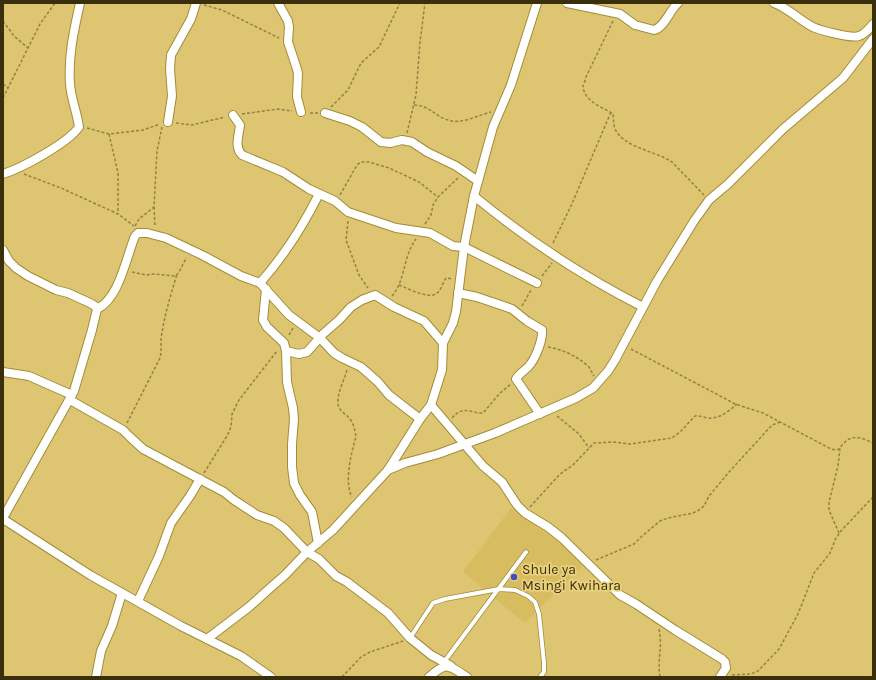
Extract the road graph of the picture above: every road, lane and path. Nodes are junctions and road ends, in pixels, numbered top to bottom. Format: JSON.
{"nodes":[{"id":1,"x":55,"y":3,"type":"edge"},
{"id":2,"x":80,"y":3,"type":"edge"},
{"id":3,"x":197,"y":3,"type":"edge"},
{"id":4,"x":278,"y":3,"type":"edge"},
{"id":5,"x":400,"y":3,"type":"edge"},
{"id":6,"x":425,"y":3,"type":"edge"},
{"id":7,"x":537,"y":3,"type":"edge"},
{"id":8,"x":567,"y":3,"type":"edge"},
{"id":9,"x":678,"y":3,"type":"edge"},
{"id":10,"x":774,"y":3,"type":"edge"},
{"id":11,"x":617,"y":13,"type":"junction"},
{"id":12,"x":3,"y":21,"type":"edge"},
{"id":13,"x":873,"y":24,"type":"edge"},
{"id":14,"x":873,"y":39,"type":"edge"},
{"id":15,"x":288,"y":42,"type":"junction"},
{"id":16,"x":28,"y":48,"type":"junction"},
{"id":17,"x":3,"y":84,"type":"edge"},
{"id":18,"x":8,"y":88,"type":"junction"},
{"id":19,"x":3,"y":98,"type":"edge"},
{"id":20,"x":414,"y":105,"type":"junction"},
{"id":21,"x":500,"y":110,"type":"junction"},
{"id":22,"x":301,"y":112,"type":"junction"},
{"id":23,"x":611,"y":112,"type":"junction"},
{"id":24,"x":325,"y":113,"type":"junction"},
{"id":25,"x":233,"y":115,"type":"junction"},
{"id":26,"x":165,"y":122,"type":"junction"},
{"id":27,"x":79,"y":127,"type":"junction"},
{"id":28,"x":109,"y":134,"type":"junction"},
{"id":29,"x":406,"y":140,"type":"junction"},
{"id":30,"x":15,"y":170,"type":"junction"},
{"id":31,"x":465,"y":171,"type":"junction"},
{"id":32,"x":3,"y":174,"type":"edge"},
{"id":33,"x":478,"y":181,"type":"junction"},
{"id":34,"x":319,"y":194,"type":"junction"},
{"id":35,"x":474,"y":196,"type":"junction"},
{"id":36,"x":438,"y":197,"type":"junction"},
{"id":37,"x":709,"y":200,"type":"junction"},
{"id":38,"x":335,"y":201,"type":"junction"},
{"id":39,"x":154,"y":207,"type":"junction"},
{"id":40,"x":348,"y":212,"type":"junction"},
{"id":41,"x":118,"y":214,"type":"junction"},
{"id":42,"x":422,"y":231,"type":"junction"},
{"id":43,"x":154,"y":234,"type":"junction"},
{"id":44,"x":464,"y":247,"type":"junction"},
{"id":45,"x":3,"y":250,"type":"edge"},
{"id":46,"x":194,"y":250,"type":"junction"},
{"id":47,"x":548,"y":252,"type":"junction"},
{"id":48,"x":123,"y":270,"type":"junction"},
{"id":49,"x":177,"y":274,"type":"junction"},
{"id":50,"x":460,"y":280,"type":"junction"},
{"id":51,"x":537,"y":283,"type":"dead end"},
{"id":52,"x":399,"y":284,"type":"junction"},
{"id":53,"x":263,"y":286,"type":"junction"},
{"id":54,"x":458,"y":293,"type":"junction"},
{"id":55,"x":378,"y":296,"type":"junction"},
{"id":56,"x":643,"y":308,"type":"junction"},
{"id":57,"x":96,"y":309,"type":"junction"},
{"id":58,"x":298,"y":322,"type":"junction"},
{"id":59,"x":320,"y":338,"type":"junction"},
{"id":60,"x":541,"y":342,"type":"junction"},
{"id":61,"x":443,"y":343,"type":"junction"},
{"id":62,"x":623,"y":346,"type":"junction"},
{"id":63,"x":285,"y":347,"type":"junction"},
{"id":64,"x":350,"y":362,"type":"junction"},
{"id":65,"x":3,"y":372,"type":"edge"},
{"id":66,"x":601,"y":378,"type":"junction"},
{"id":67,"x":516,"y":379,"type":"junction"},
{"id":68,"x":71,"y":397,"type":"junction"},
{"id":69,"x":737,"y":404,"type":"junction"},
{"id":70,"x":431,"y":405,"type":"junction"},
{"id":71,"x":552,"y":409,"type":"junction"},
{"id":72,"x":540,"y":414,"type":"junction"},
{"id":73,"x":420,"y":419,"type":"junction"},
{"id":74,"x":780,"y":422,"type":"junction"},
{"id":75,"x":448,"y":424,"type":"junction"},
{"id":76,"x":123,"y":430,"type":"junction"},
{"id":77,"x":873,"y":443,"type":"edge"},
{"id":78,"x":464,"y":444,"type":"junction"},
{"id":79,"x":840,"y":447,"type":"junction"},
{"id":80,"x":589,"y":448,"type":"junction"},
{"id":81,"x":388,"y":470,"type":"junction"},
{"id":82,"x":200,"y":479,"type":"junction"},
{"id":83,"x":873,"y":497,"type":"edge"},
{"id":84,"x":356,"y":504,"type":"junction"},
{"id":85,"x":525,"y":513,"type":"junction"},
{"id":86,"x":3,"y":519,"type":"edge"},
{"id":87,"x":839,"y":533,"type":"junction"},
{"id":88,"x":318,"y":543,"type":"junction"},
{"id":89,"x":307,"y":552,"type":"junction"},
{"id":90,"x":526,"y":552,"type":"dead end"},
{"id":91,"x":589,"y":563,"type":"junction"},
{"id":92,"x":499,"y":589,"type":"junction"},
{"id":93,"x":122,"y":593,"type":"junction"},
{"id":94,"x":138,"y":601,"type":"junction"},
{"id":95,"x":653,"y":616,"type":"junction"},
{"id":96,"x":410,"y":638,"type":"junction"},
{"id":97,"x":207,"y":639,"type":"junction"},
{"id":98,"x":447,"y":664,"type":"junction"},
{"id":99,"x":721,"y":676,"type":"edge"},
{"id":100,"x":96,"y":677,"type":"edge"},
{"id":101,"x":271,"y":677,"type":"edge"},
{"id":102,"x":342,"y":677,"type":"edge"},
{"id":103,"x":429,"y":677,"type":"edge"},
{"id":104,"x":467,"y":677,"type":"edge"},
{"id":105,"x":540,"y":677,"type":"edge"},
{"id":106,"x":660,"y":677,"type":"edge"}],
"edges":[{"from":1,"to":16,"type":"path"},
{"from":2,"to":27,"type":"street"},
{"from":3,"to":15,"type":"path"},
{"from":3,"to":26,"type":"street"},
{"from":4,"to":15,"type":"street"},
{"from":5,"to":24,"type":"path"},
{"from":6,"to":20,"type":"path"},
{"from":7,"to":21,"type":"street"},
{"from":8,"to":11,"type":"street"},
{"from":9,"to":11,"type":"street"},
{"from":10,"to":13,"type":"street"},
{"from":11,"to":23,"type":"path"},
{"from":12,"to":16,"type":"path"},
{"from":14,"to":37,"type":"street"},
{"from":15,"to":22,"type":"street"},
{"from":16,"to":18,"type":"path"},
{"from":17,"to":18,"type":"path"},
{"from":18,"to":19,"type":"path"},
{"from":20,"to":21,"type":"path"},
{"from":20,"to":29,"type":"path"},
{"from":21,"to":33,"type":"street"},
{"from":22,"to":24,"type":"path"},
{"from":22,"to":25,"type":"path"},
{"from":23,"to":37,"type":"path"},
{"from":23,"to":47,"type":"path"},
{"from":24,"to":29,"type":"street"},
{"from":25,"to":26,"type":"path"},
{"from":25,"to":34,"type":"street"},
{"from":26,"to":28,"type":"path"},
{"from":26,"to":39,"type":"path"},
{"from":27,"to":28,"type":"path"},
{"from":27,"to":30,"type":"street"},
{"from":28,"to":41,"type":"path"},
{"from":29,"to":31,"type":"street"},
{"from":30,"to":32,"type":"street"},
{"from":30,"to":41,"type":"path"},
{"from":31,"to":33,"type":"street"},
{"from":31,"to":36,"type":"path"},
{"from":33,"to":35,"type":"street"},
{"from":34,"to":38,"type":"street"},
{"from":34,"to":53,"type":"street"},
{"from":35,"to":44,"type":"street"},
{"from":35,"to":47,"type":"street"},
{"from":36,"to":38,"type":"path"},
{"from":36,"to":42,"type":"path"},
{"from":37,"to":56,"type":"street"},
{"from":38,"to":40,"type":"street"},
{"from":39,"to":41,"type":"path"},
{"from":39,"to":43,"type":"path"},
{"from":40,"to":42,"type":"street"},
{"from":40,"to":55,"type":"path"},
{"from":42,"to":44,"type":"street"},
{"from":42,"to":52,"type":"path"},
{"from":43,"to":46,"type":"street"},
{"from":43,"to":48,"type":"street"},
{"from":44,"to":50,"type":"street"},
{"from":44,"to":51,"type":"street"},
{"from":45,"to":57,"type":"street"},
{"from":46,"to":49,"type":"path"},
{"from":46,"to":53,"type":"street"},
{"from":47,"to":56,"type":"street"},
{"from":48,"to":49,"type":"path"},
{"from":48,"to":57,"type":"street"},
{"from":49,"to":76,"type":"path"},
{"from":50,"to":52,"type":"path"},
{"from":50,"to":54,"type":"street"},
{"from":52,"to":55,"type":"path"},
{"from":53,"to":58,"type":"street"},
{"from":53,"to":63,"type":"street"},
{"from":54,"to":60,"type":"street"},
{"from":54,"to":61,"type":"street"},
{"from":55,"to":59,"type":"street"},
{"from":55,"to":61,"type":"street"},
{"from":56,"to":62,"type":"street"},
{"from":57,"to":68,"type":"street"},
{"from":58,"to":59,"type":"street"},
{"from":58,"to":63,"type":"path"},
{"from":59,"to":63,"type":"street"},
{"from":59,"to":64,"type":"street"},
{"from":60,"to":66,"type":"path"},
{"from":60,"to":67,"type":"street"},
{"from":61,"to":70,"type":"street"},
{"from":62,"to":66,"type":"street"},
{"from":62,"to":69,"type":"path"},
{"from":63,"to":82,"type":"path"},
{"from":63,"to":88,"type":"street"},
{"from":64,"to":73,"type":"street"},
{"from":64,"to":84,"type":"path"},
{"from":65,"to":68,"type":"street"},
{"from":66,"to":71,"type":"street"},
{"from":67,"to":72,"type":"street"},
{"from":67,"to":75,"type":"path"},
{"from":68,"to":76,"type":"street"},
{"from":68,"to":86,"type":"street"},
{"from":69,"to":74,"type":"path"},
{"from":69,"to":80,"type":"path"},
{"from":70,"to":73,"type":"street"},
{"from":70,"to":75,"type":"street"},
{"from":71,"to":72,"type":"street"},
{"from":71,"to":80,"type":"path"},
{"from":72,"to":78,"type":"street"},
{"from":73,"to":81,"type":"street"},
{"from":74,"to":79,"type":"path"},
{"from":74,"to":91,"type":"path"},
{"from":75,"to":78,"type":"street"},
{"from":76,"to":82,"type":"street"},
{"from":77,"to":79,"type":"path"},
{"from":78,"to":81,"type":"street"},
{"from":78,"to":85,"type":"street"},
{"from":79,"to":87,"type":"path"},
{"from":80,"to":85,"type":"path"},
{"from":81,"to":84,"type":"street"},
{"from":82,"to":89,"type":"street"},
{"from":82,"to":94,"type":"street"},
{"from":83,"to":87,"type":"path"},
{"from":84,"to":88,"type":"street"},
{"from":85,"to":91,"type":"street"},
{"from":86,"to":93,"type":"street"},
{"from":87,"to":99,"type":"path"},
{"from":88,"to":89,"type":"street"},
{"from":89,"to":96,"type":"street"},
{"from":89,"to":97,"type":"street"},
{"from":90,"to":92,"type":"lane"},
{"from":91,"to":95,"type":"street"},
{"from":92,"to":96,"type":"lane"},
{"from":92,"to":98,"type":"lane"},
{"from":92,"to":105,"type":"lane"},
{"from":93,"to":94,"type":"street"},
{"from":93,"to":100,"type":"street"},
{"from":94,"to":97,"type":"street"},
{"from":95,"to":99,"type":"street"},
{"from":95,"to":106,"type":"path"},
{"from":96,"to":98,"type":"street"},
{"from":96,"to":102,"type":"path"},
{"from":97,"to":101,"type":"street"},
{"from":98,"to":103,"type":"street"},
{"from":98,"to":104,"type":"street"}]}
